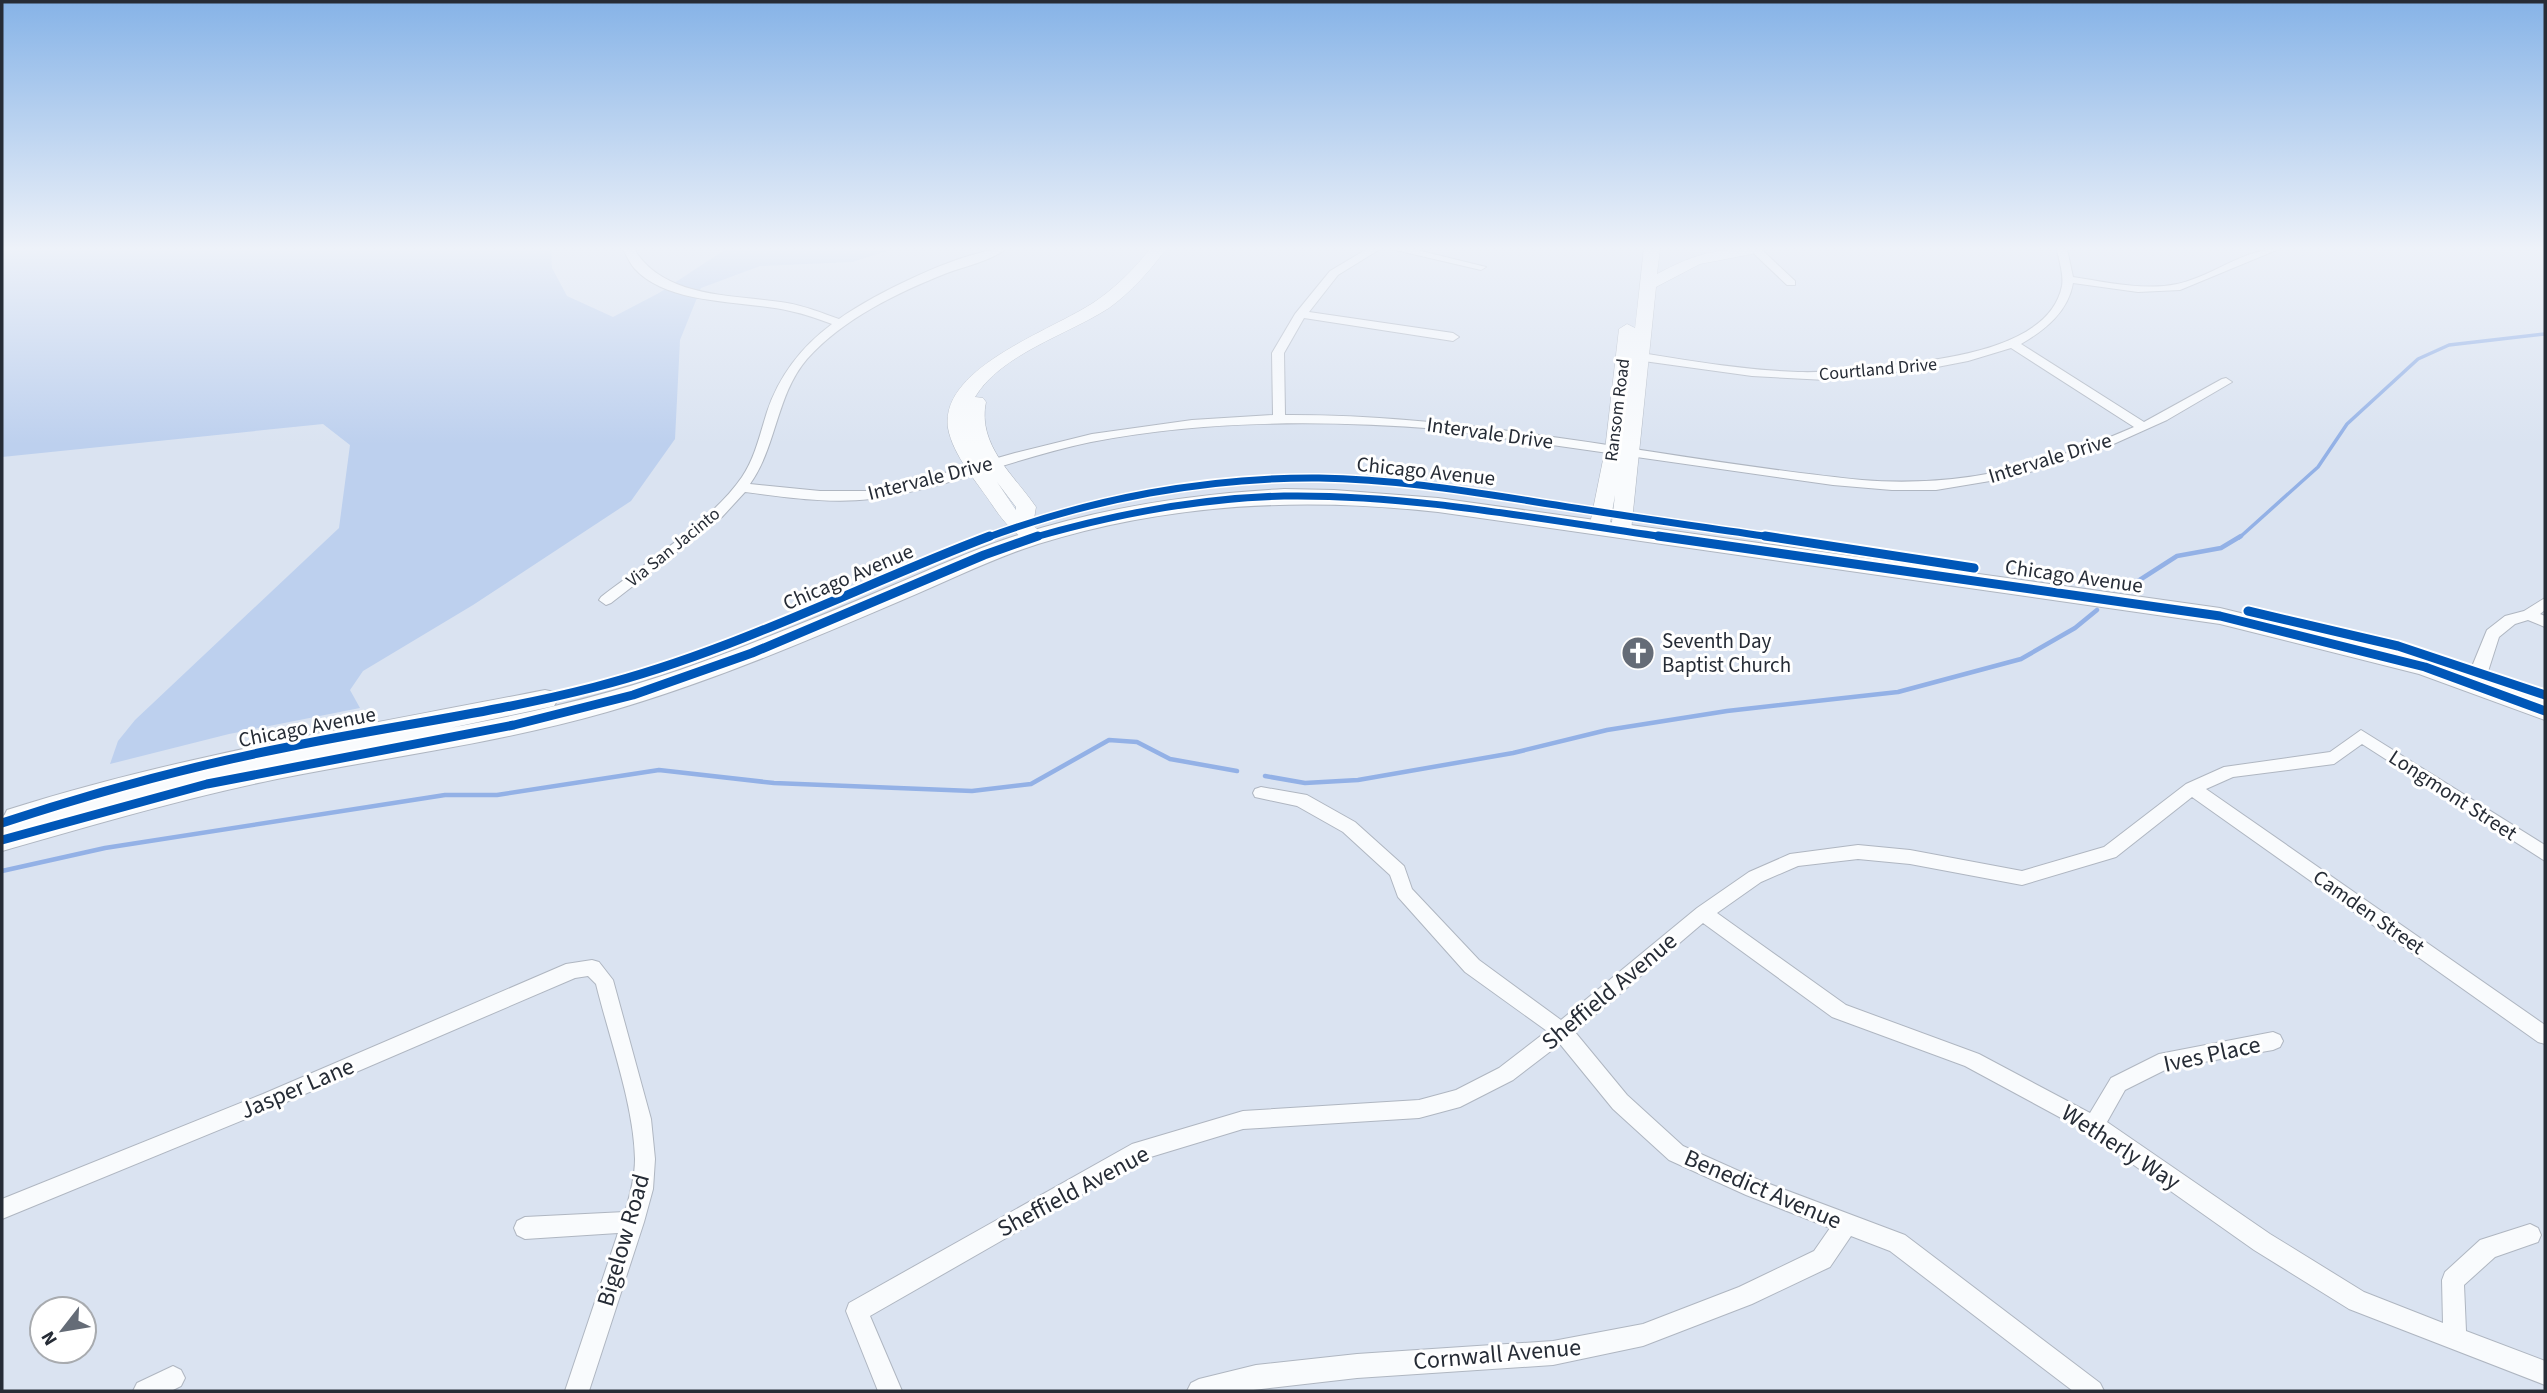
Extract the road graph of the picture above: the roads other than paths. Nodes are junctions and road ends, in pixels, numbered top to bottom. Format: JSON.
{"nodes":[{"id":1,"x":813,"y":314,"type":"edge"},
{"id":2,"x":859,"y":314,"type":"edge"},
{"id":3,"x":1085,"y":314,"type":"edge"},
{"id":4,"x":1103,"y":314,"type":"edge"},
{"id":5,"x":1301,"y":314,"type":"joint"},
{"id":6,"x":1636,"y":314,"type":"edge"},
{"id":7,"x":1641,"y":314,"type":"edge"},
{"id":8,"x":2053,"y":314,"type":"edge"},
{"id":9,"x":842,"y":324,"type":"junction"},
{"id":10,"x":1453,"y":337,"type":"dead end"},
{"id":11,"x":2011,"y":343,"type":"junction"},
{"id":12,"x":1631,"y":356,"type":"junction"},
{"id":13,"x":2226,"y":382,"type":"dead end"},
{"id":14,"x":1279,"y":418,"type":"junction"},
{"id":15,"x":2144,"y":427,"type":"junction"},
{"id":16,"x":1622,"y":451,"type":"junction"},
{"id":17,"x":985,"y":466,"type":"junction"},
{"id":18,"x":740,"y":487,"type":"junction"},
{"id":19,"x":1611,"y":522,"type":"junction"},
{"id":20,"x":1029,"y":531,"type":"junction"},
{"id":21,"x":606,"y":600,"type":"dead end"},
{"id":22,"x":2545,"y":603,"type":"edge"},
{"id":23,"x":2529,"y":615,"type":"junction"},
{"id":24,"x":2545,"y":622,"type":"edge"},
{"id":25,"x":2477,"y":676,"type":"junction"},
{"id":26,"x":2545,"y":695,"type":"edge"},
{"id":27,"x":2545,"y":711,"type":"edge"},
{"id":28,"x":2361,"y":736,"type":"joint"},
{"id":29,"x":2192,"y":788,"type":"junction"},
{"id":30,"x":1261,"y":793,"type":"dead end"},
{"id":31,"x":2,"y":823,"type":"edge"},
{"id":32,"x":2,"y":840,"type":"edge"},
{"id":33,"x":2544,"y":852,"type":"edge"},
{"id":34,"x":1703,"y":913,"type":"junction"},
{"id":35,"x":592,"y":968,"type":"joint"},
{"id":36,"x":1562,"y":1031,"type":"junction"},
{"id":37,"x":2545,"y":1036,"type":"edge"},
{"id":38,"x":2273,"y":1041,"type":"dead end"},
{"id":39,"x":2094,"y":1125,"type":"junction"},
{"id":40,"x":2,"y":1209,"type":"edge"},
{"id":41,"x":633,"y":1222,"type":"junction"},
{"id":42,"x":1846,"y":1224,"type":"junction"},
{"id":43,"x":525,"y":1228,"type":"dead end"},
{"id":44,"x":2530,"y":1235,"type":"dead end"},
{"id":45,"x":2455,"y":1338,"type":"junction"},
{"id":46,"x":2545,"y":1373,"type":"edge"},
{"id":47,"x":173,"y":1378,"type":"dead end"},
{"id":48,"x":145,"y":1391,"type":"edge"},
{"id":49,"x":577,"y":1391,"type":"edge"},
{"id":50,"x":890,"y":1391,"type":"edge"},
{"id":51,"x":1199,"y":1391,"type":"edge"},
{"id":52,"x":2092,"y":1391,"type":"edge"}],
"edges":[{"from":1,"to":9,"type":"street"},
{"from":2,"to":9,"type":"street","name":"Via San Jacinto"},
{"from":3,"to":17,"type":"street"},
{"from":4,"to":17,"type":"street"},
{"from":5,"to":10,"type":"street"},
{"from":5,"to":14,"type":"street"},
{"from":6,"to":12,"type":"street","name":"Ransom Road"},
{"from":7,"to":12,"type":"street","name":"Ransom Road"},
{"from":8,"to":11,"type":"street","name":"Courtland Drive"},
{"from":9,"to":18,"type":"street","name":"Via San Jacinto"},
{"from":11,"to":12,"type":"street","name":"Courtland Drive"},
{"from":11,"to":15,"type":"street"},
{"from":12,"to":16,"type":"street","name":"Ransom Road"},
{"from":13,"to":15,"type":"street","name":"Intervale Drive"},
{"from":14,"to":16,"type":"street","name":"Intervale Drive"},
{"from":14,"to":17,"type":"street","name":"Intervale Drive"},
{"from":15,"to":16,"type":"street","name":"Intervale Drive"},
{"from":16,"to":19,"type":"street","name":"Ransom Road"},
{"from":17,"to":18,"type":"street","name":"Intervale Drive"},
{"from":17,"to":20,"type":"street"},
{"from":18,"to":21,"type":"street","name":"Via San Jacinto"},
{"from":19,"to":20,"type":"main road","name":"Chicago Avenue"},
{"from":19,"to":25,"type":"main road","name":"Chicago Avenue"},
{"from":20,"to":31,"type":"main road","name":"Chicago Avenue"},
{"from":20,"to":32,"type":"main road","name":"Chicago Avenue"},
{"from":22,"to":23,"type":"street"},
{"from":23,"to":24,"type":"street"},
{"from":23,"to":25,"type":"street"},
{"from":25,"to":26,"type":"main road","name":"Chicago Avenue"},
{"from":25,"to":27,"type":"main road","name":"Chicago Avenue"},
{"from":28,"to":29,"type":"street","name":"Sheffield Avenue"},
{"from":28,"to":33,"type":"street","name":"Longmont Street"},
{"from":29,"to":34,"type":"street","name":"Sheffield Avenue"},
{"from":29,"to":37,"type":"street","name":"Camden Street"},
{"from":30,"to":36,"type":"street","name":"Benedict Avenue"},
{"from":34,"to":36,"type":"street","name":"Sheffield Avenue"},
{"from":34,"to":39,"type":"street","name":"Wetherly Way"},
{"from":35,"to":40,"type":"street","name":"Jasper Lane"},
{"from":35,"to":41,"type":"street","name":"Bigelow Road"},
{"from":36,"to":42,"type":"street","name":"Benedict Avenue"},
{"from":36,"to":50,"type":"street","name":"Sheffield Avenue"},
{"from":38,"to":39,"type":"street","name":"Ives Place"},
{"from":39,"to":45,"type":"street","name":"Wetherly Way"},
{"from":41,"to":43,"type":"street"},
{"from":41,"to":49,"type":"street","name":"Bigelow Road"},
{"from":42,"to":51,"type":"street","name":"Cornwall Avenue"},
{"from":42,"to":52,"type":"street","name":"Benedict Avenue"},
{"from":44,"to":45,"type":"street"},
{"from":45,"to":46,"type":"street","name":"Wetherly Way"},
{"from":47,"to":48,"type":"street"}]}
